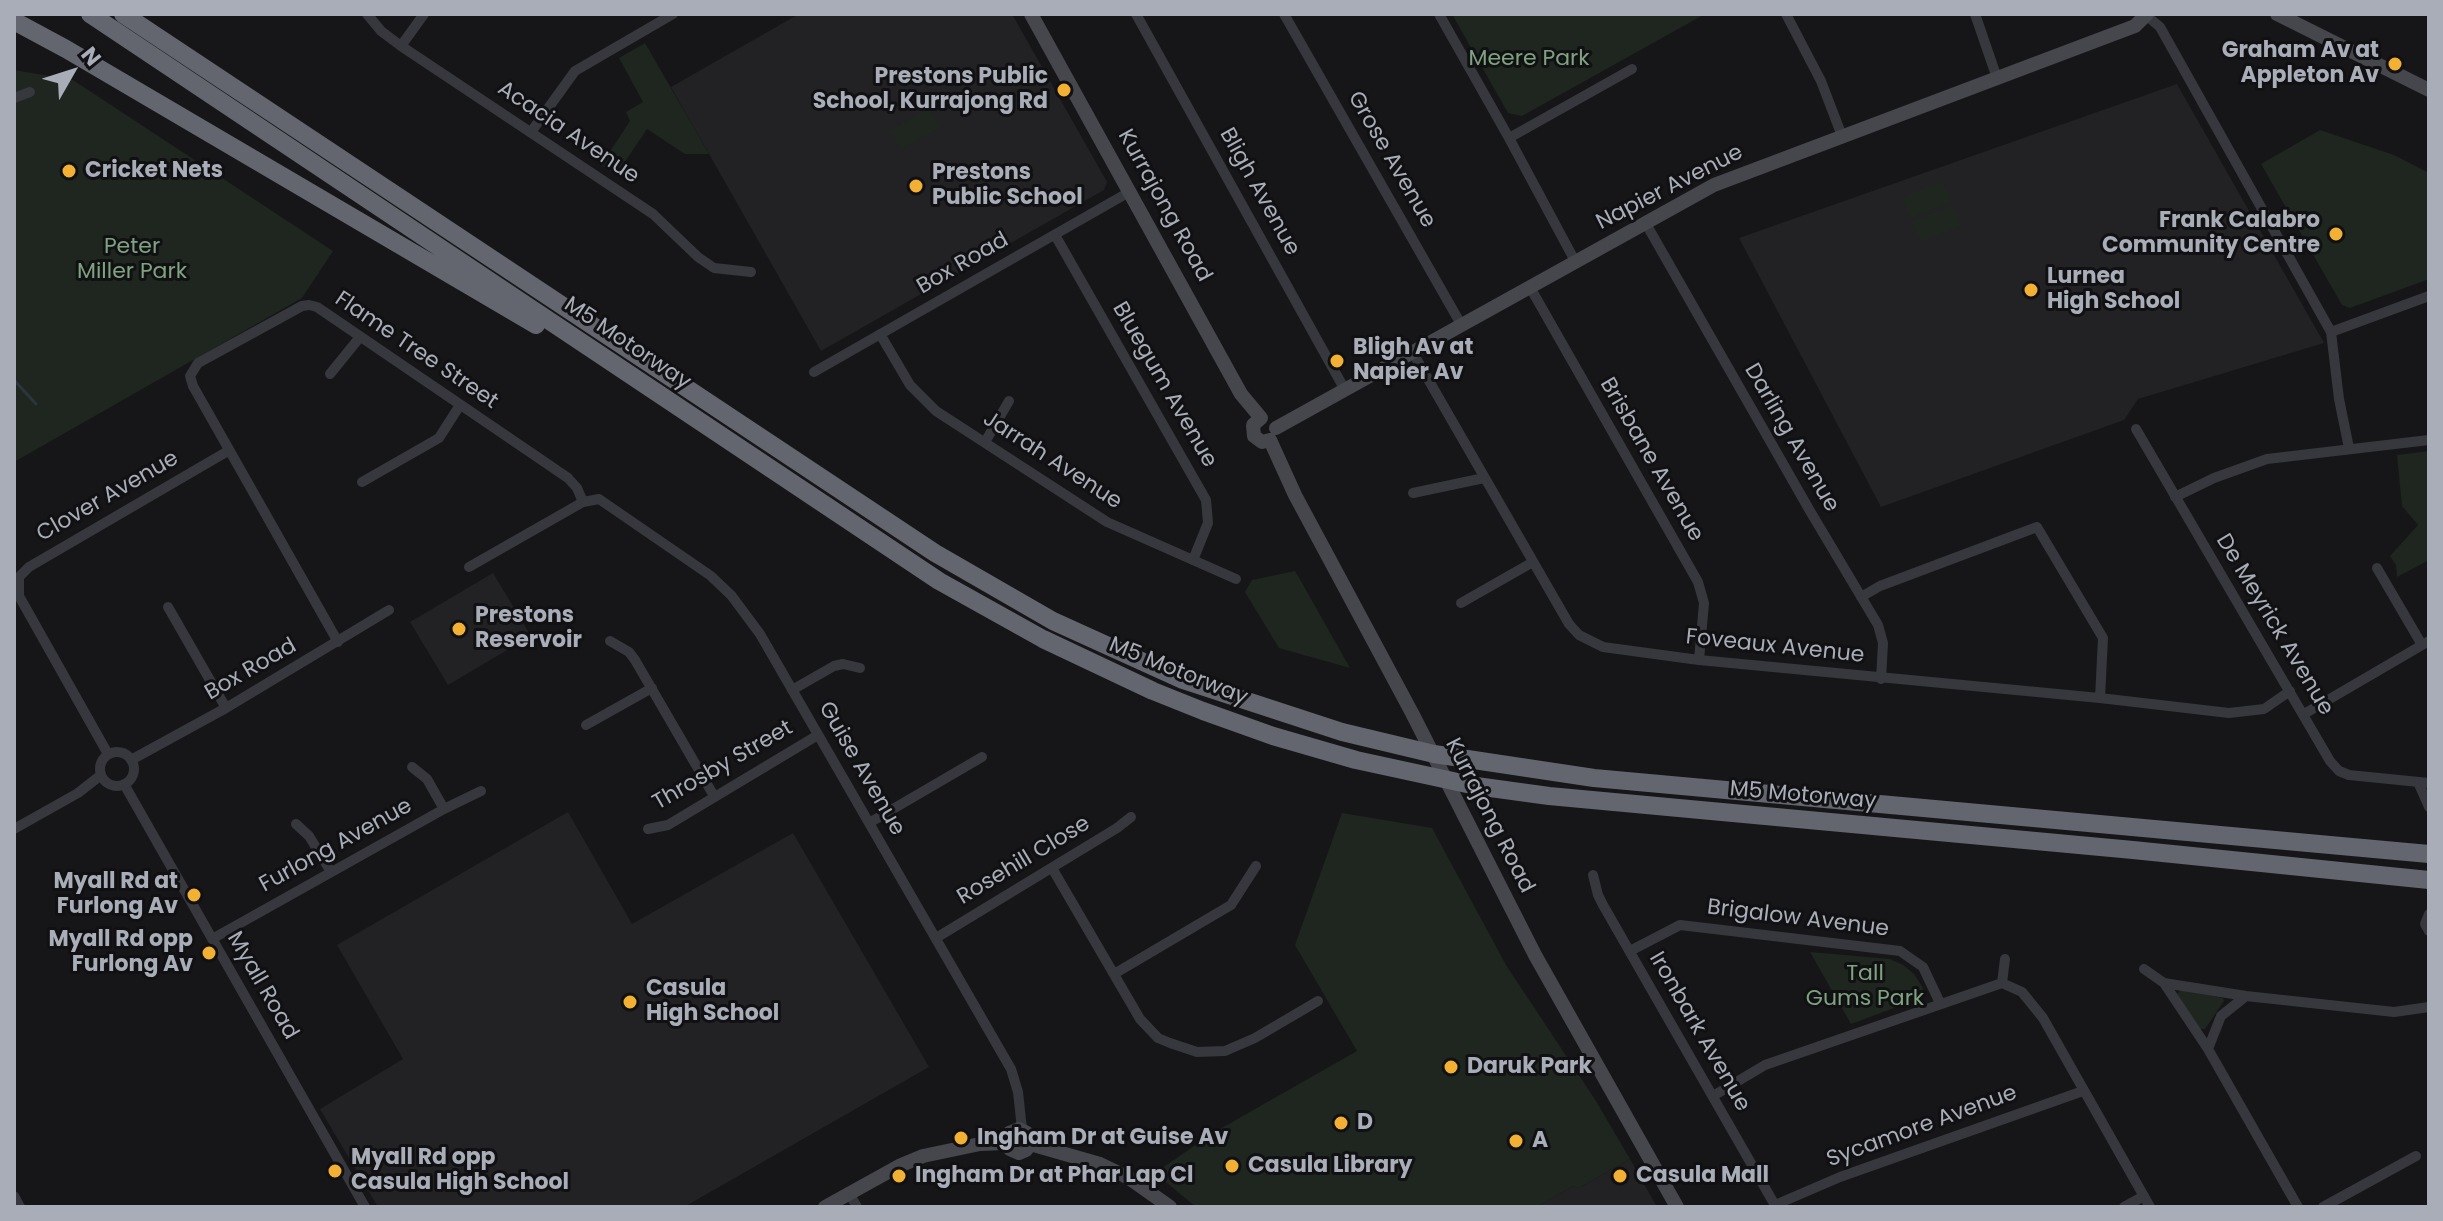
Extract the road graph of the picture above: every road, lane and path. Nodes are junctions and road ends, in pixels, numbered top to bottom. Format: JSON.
{"nodes":[{"id":1,"x":90,"y":14,"type":"edge"},
{"id":2,"x":123,"y":14,"type":"edge"},
{"id":3,"x":367,"y":14,"type":"edge"},
{"id":4,"x":424,"y":14,"type":"edge"},
{"id":5,"x":673,"y":14,"type":"edge"},
{"id":6,"x":1031,"y":14,"type":"edge"},
{"id":7,"x":1136,"y":14,"type":"edge"},
{"id":8,"x":1284,"y":14,"type":"edge"},
{"id":9,"x":1439,"y":14,"type":"edge"},
{"id":10,"x":1786,"y":14,"type":"edge"},
{"id":11,"x":1975,"y":14,"type":"edge"},
{"id":12,"x":2277,"y":14,"type":"edge"},
{"id":13,"x":2147,"y":15,"type":"edge"},
{"id":14,"x":14,"y":21,"type":"edge"},
{"id":15,"x":14,"y":35,"type":"edge"},
{"id":16,"x":401,"y":46,"type":"junction"},
{"id":17,"x":1632,"y":69,"type":"dead end"},
{"id":18,"x":1997,"y":78,"type":"junction"},
{"id":19,"x":2429,"y":90,"type":"edge"},
{"id":20,"x":30,"y":92,"type":"dead end"},
{"id":21,"x":14,"y":98,"type":"edge"},
{"id":22,"x":531,"y":132,"type":"junction"},
{"id":23,"x":1842,"y":136,"type":"junction"},
{"id":24,"x":1509,"y":138,"type":"junction"},
{"id":25,"x":1131,"y":191,"type":"junction"},
{"id":26,"x":345,"y":212,"type":"junction"},
{"id":27,"x":1645,"y":222,"type":"junction"},
{"id":28,"x":1055,"y":235,"type":"junction"},
{"id":29,"x":1575,"y":261,"type":"junction"},
{"id":30,"x":751,"y":272,"type":"dead end"},
{"id":31,"x":1531,"y":289,"type":"junction"},
{"id":32,"x":2429,"y":296,"type":"edge"},
{"id":33,"x":1462,"y":326,"type":"junction"},
{"id":34,"x":2331,"y":332,"type":"junction"},
{"id":35,"x":880,"y":334,"type":"junction"},
{"id":36,"x":360,"y":337,"type":"junction"},
{"id":37,"x":1413,"y":353,"type":"junction"},
{"id":38,"x":814,"y":372,"type":"dead end"},
{"id":39,"x":330,"y":374,"type":"dead end"},
{"id":40,"x":1345,"y":390,"type":"junction"},
{"id":41,"x":1009,"y":401,"type":"dead end"},
{"id":42,"x":460,"y":405,"type":"junction"},
{"id":43,"x":1261,"y":418,"type":"junction"},
{"id":44,"x":2136,"y":429,"type":"dead end"},
{"id":45,"x":1273,"y":434,"type":"junction"},
{"id":46,"x":2429,"y":440,"type":"edge"},
{"id":47,"x":985,"y":442,"type":"junction"},
{"id":48,"x":2349,"y":448,"type":"junction"},
{"id":49,"x":228,"y":451,"type":"junction"},
{"id":50,"x":746,"y":455,"type":"junction"},
{"id":51,"x":1484,"y":478,"type":"junction"},
{"id":52,"x":362,"y":482,"type":"dead end"},
{"id":53,"x":1413,"y":493,"type":"dead end"},
{"id":54,"x":2175,"y":497,"type":"junction"},
{"id":55,"x":583,"y":502,"type":"junction"},
{"id":56,"x":1193,"y":560,"type":"junction"},
{"id":57,"x":1533,"y":562,"type":"junction"},
{"id":58,"x":469,"y":567,"type":"dead end"},
{"id":59,"x":2377,"y":568,"type":"dead end"},
{"id":60,"x":17,"y":574,"type":"edge"},
{"id":61,"x":1236,"y":579,"type":"dead end"},
{"id":62,"x":1861,"y":597,"type":"junction"},
{"id":63,"x":1461,"y":603,"type":"dead end"},
{"id":64,"x":168,"y":607,"type":"dead end"},
{"id":65,"x":389,"y":610,"type":"dead end"},
{"id":66,"x":610,"y":641,"type":"dead end"},
{"id":67,"x":338,"y":642,"type":"junction"},
{"id":68,"x":2426,"y":643,"type":"edge"},
{"id":69,"x":1699,"y":660,"type":"junction"},
{"id":70,"x":860,"y":668,"type":"dead end"},
{"id":71,"x":1881,"y":679,"type":"junction"},
{"id":72,"x":652,"y":688,"type":"junction"},
{"id":73,"x":792,"y":690,"type":"junction"},
{"id":74,"x":2290,"y":691,"type":"junction"},
{"id":75,"x":2100,"y":698,"type":"junction"},
{"id":76,"x":226,"y":708,"type":"junction"},
{"id":77,"x":2304,"y":714,"type":"junction"},
{"id":78,"x":586,"y":725,"type":"dead end"},
{"id":79,"x":818,"y":735,"type":"junction"},
{"id":80,"x":108,"y":754,"type":"junction"},
{"id":81,"x":982,"y":757,"type":"dead end"},
{"id":82,"x":131,"y":760,"type":"junction"},
{"id":83,"x":412,"y":767,"type":"dead end"},
{"id":84,"x":101,"y":775,"type":"junction"},
{"id":85,"x":2423,"y":782,"type":"edge"},
{"id":86,"x":124,"y":784,"type":"junction"},
{"id":87,"x":481,"y":791,"type":"dead end"},
{"id":88,"x":714,"y":796,"type":"junction"},
{"id":89,"x":2429,"y":807,"type":"edge"},
{"id":90,"x":444,"y":809,"type":"junction"},
{"id":91,"x":1131,"y":817,"type":"dead end"},
{"id":92,"x":869,"y":823,"type":"junction"},
{"id":93,"x":296,"y":824,"type":"dead end"},
{"id":94,"x":14,"y":829,"type":"edge"},
{"id":95,"x":648,"y":829,"type":"dead end"},
{"id":96,"x":2429,"y":854,"type":"edge"},
{"id":97,"x":1256,"y":866,"type":"dead end"},
{"id":98,"x":1052,"y":868,"type":"junction"},
{"id":99,"x":331,"y":872,"type":"junction"},
{"id":100,"x":1593,"y":875,"type":"dead end"},
{"id":101,"x":2429,"y":880,"type":"edge"},
{"id":102,"x":2429,"y":914,"type":"edge"},
{"id":103,"x":2429,"y":931,"type":"edge"},
{"id":104,"x":936,"y":938,"type":"junction"},
{"id":105,"x":212,"y":939,"type":"junction"},
{"id":106,"x":1630,"y":951,"type":"junction"},
{"id":107,"x":2005,"y":959,"type":"dead end"},
{"id":108,"x":2144,"y":969,"type":"dead end"},
{"id":109,"x":1114,"y":974,"type":"junction"},
{"id":110,"x":2002,"y":983,"type":"junction"},
{"id":111,"x":2164,"y":983,"type":"junction"},
{"id":112,"x":2246,"y":996,"type":"junction"},
{"id":113,"x":1318,"y":1001,"type":"dead end"},
{"id":114,"x":1940,"y":1003,"type":"junction"},
{"id":115,"x":2429,"y":1007,"type":"edge"},
{"id":116,"x":2208,"y":1049,"type":"junction"},
{"id":117,"x":2083,"y":1091,"type":"junction"},
{"id":118,"x":1713,"y":1096,"type":"junction"},
{"id":119,"x":1022,"y":1129,"type":"junction"},
{"id":120,"x":1006,"y":1143,"type":"junction"},
{"id":121,"x":1030,"y":1144,"type":"junction"},
{"id":122,"x":2416,"y":1156,"type":"dead end"},
{"id":123,"x":849,"y":1193,"type":"junction"},
{"id":124,"x":14,"y":1196,"type":"edge"},
{"id":125,"x":2144,"y":1196,"type":"junction"},
{"id":126,"x":1776,"y":1206,"type":"edge"},
{"id":127,"x":20,"y":1207,"type":"edge"},
{"id":128,"x":365,"y":1207,"type":"edge"},
{"id":129,"x":825,"y":1207,"type":"edge"},
{"id":130,"x":857,"y":1207,"type":"edge"},
{"id":131,"x":1170,"y":1207,"type":"edge"},
{"id":132,"x":1677,"y":1207,"type":"edge"},
{"id":133,"x":2124,"y":1207,"type":"edge"},
{"id":134,"x":2150,"y":1207,"type":"edge"},
{"id":135,"x":2298,"y":1207,"type":"edge"},
{"id":136,"x":2323,"y":1207,"type":"edge"}],
"edges":[{"from":1,"to":50,"type":"highway","name":"M5 Motorway"},
{"from":2,"to":96,"type":"highway","name":"M5 Motorway"},
{"from":3,"to":16,"type":"street","name":"Acacia Avenue"},
{"from":4,"to":16,"type":"street"},
{"from":5,"to":22,"type":"street"},
{"from":6,"to":25,"type":"street","name":"Kurrajong Road"},
{"from":7,"to":40,"type":"street","name":"Bligh Avenue"},
{"from":8,"to":33,"type":"street","name":"Grose Avenue"},
{"from":9,"to":24,"type":"street"},
{"from":10,"to":23,"type":"street"},
{"from":11,"to":18,"type":"street"},
{"from":12,"to":19,"type":"street"},
{"from":13,"to":18,"type":"street","name":"Napier Avenue"},
{"from":13,"to":34,"type":"street"},
{"from":14,"to":26,"type":"highway"},
{"from":15,"to":26,"type":"highway"},
{"from":16,"to":22,"type":"street","name":"Acacia Avenue"},
{"from":17,"to":24,"type":"street"},
{"from":18,"to":23,"type":"street","name":"Napier Avenue"},
{"from":20,"to":21,"type":"street"},
{"from":22,"to":30,"type":"street","name":"Acacia Avenue"},
{"from":23,"to":27,"type":"street","name":"Napier Avenue"},
{"from":24,"to":29,"type":"street"},
{"from":25,"to":28,"type":"street","name":"Box Road"},
{"from":25,"to":43,"type":"street","name":"Kurrajong Road"},
{"from":26,"to":50,"type":"highway"},
{"from":27,"to":29,"type":"street","name":"Napier Avenue"},
{"from":27,"to":62,"type":"street","name":"Darling Avenue"},
{"from":28,"to":35,"type":"street","name":"Box Road"},
{"from":28,"to":56,"type":"street","name":"Bluegum Avenue"},
{"from":29,"to":31,"type":"street","name":"Napier Avenue"},
{"from":31,"to":33,"type":"street","name":"Napier Avenue"},
{"from":31,"to":69,"type":"street","name":"Brisbane Avenue"},
{"from":32,"to":34,"type":"street"},
{"from":33,"to":37,"type":"street","name":"Napier Avenue"},
{"from":34,"to":48,"type":"street"},
{"from":35,"to":38,"type":"street","name":"Box Road"},
{"from":35,"to":47,"type":"street","name":"Jarrah Avenue"},
{"from":36,"to":39,"type":"street"},
{"from":36,"to":42,"type":"street","name":"Flame Tree Street"},
{"from":36,"to":49,"type":"street","name":"Flame Tree Street"},
{"from":37,"to":40,"type":"street","name":"Napier Avenue"},
{"from":37,"to":51,"type":"street","name":"Foveaux Avenue"},
{"from":40,"to":45,"type":"street","name":"Napier Avenue"},
{"from":41,"to":47,"type":"street"},
{"from":42,"to":52,"type":"street"},
{"from":42,"to":55,"type":"street","name":"Flame Tree Street"},
{"from":43,"to":45,"type":"street"},
{"from":43,"to":45,"type":"street"},
{"from":44,"to":54,"type":"street","name":"De Meyrick Avenue"},
{"from":45,"to":132,"type":"street","name":"Kurrajong Road"},
{"from":46,"to":48,"type":"street"},
{"from":47,"to":56,"type":"street","name":"Jarrah Avenue"},
{"from":48,"to":54,"type":"street"},
{"from":49,"to":60,"type":"street","name":"Clover Avenue"},
{"from":49,"to":67,"type":"street","name":"Flame Tree Street"},
{"from":50,"to":101,"type":"highway","name":"M5 Motorway"},
{"from":51,"to":53,"type":"street"},
{"from":51,"to":57,"type":"street","name":"Foveaux Avenue"},
{"from":54,"to":74,"type":"street","name":"De Meyrick Avenue"},
{"from":55,"to":58,"type":"street"},
{"from":55,"to":73,"type":"street","name":"Guise Avenue"},
{"from":56,"to":61,"type":"street","name":"Jarrah Avenue"},
{"from":57,"to":63,"type":"street"},
{"from":57,"to":69,"type":"street","name":"Foveaux Avenue"},
{"from":59,"to":68,"type":"street"},
{"from":60,"to":80,"type":"street","name":"Clover Avenue"},
{"from":62,"to":71,"type":"street","name":"Darling Avenue"},
{"from":62,"to":75,"type":"street"},
{"from":64,"to":76,"type":"street"},
{"from":65,"to":67,"type":"street","name":"Box Road"},
{"from":66,"to":72,"type":"street"},
{"from":67,"to":76,"type":"street","name":"Box Road"},
{"from":68,"to":77,"type":"street"},
{"from":69,"to":71,"type":"street","name":"Foveaux Avenue"},
{"from":70,"to":73,"type":"street"},
{"from":71,"to":75,"type":"street","name":"Foveaux Avenue"},
{"from":72,"to":78,"type":"street"},
{"from":72,"to":88,"type":"street"},
{"from":73,"to":79,"type":"street","name":"Guise Avenue"},
{"from":74,"to":75,"type":"street","name":"Foveaux Avenue"},
{"from":74,"to":77,"type":"street","name":"De Meyrick Avenue"},
{"from":76,"to":82,"type":"street","name":"Box Road"},
{"from":77,"to":85,"type":"street","name":"De Meyrick Avenue"},
{"from":79,"to":88,"type":"street","name":"Throsby Street"},
{"from":79,"to":92,"type":"street","name":"Guise Avenue"},
{"from":80,"to":82,"type":"street"},
{"from":80,"to":84,"type":"street"},
{"from":81,"to":92,"type":"street"},
{"from":82,"to":86,"type":"street"},
{"from":83,"to":90,"type":"street"},
{"from":84,"to":86,"type":"street"},
{"from":84,"to":94,"type":"street"},
{"from":85,"to":89,"type":"street","name":"De Meyrick Avenue"},
{"from":86,"to":105,"type":"street","name":"Myall Road"},
{"from":87,"to":90,"type":"street","name":"Furlong Avenue"},
{"from":88,"to":95,"type":"street","name":"Throsby Street"},
{"from":90,"to":99,"type":"street","name":"Furlong Avenue"},
{"from":91,"to":98,"type":"street","name":"Rosehill Close"},
{"from":92,"to":104,"type":"street","name":"Guise Avenue"},
{"from":93,"to":99,"type":"street"},
{"from":97,"to":109,"type":"street"},
{"from":98,"to":104,"type":"street","name":"Rosehill Close"},
{"from":98,"to":109,"type":"street"},
{"from":99,"to":105,"type":"street","name":"Furlong Avenue"},
{"from":100,"to":106,"type":"street","name":"Ironbark Avenue"},
{"from":102,"to":103,"type":"street"},
{"from":104,"to":119,"type":"street","name":"Guise Avenue"},
{"from":105,"to":128,"type":"street","name":"Myall Road"},
{"from":106,"to":114,"type":"street","name":"Brigalow Avenue"},
{"from":106,"to":118,"type":"street","name":"Ironbark Avenue"},
{"from":107,"to":110,"type":"street"},
{"from":108,"to":111,"type":"street"},
{"from":109,"to":113,"type":"street"},
{"from":110,"to":114,"type":"street"},
{"from":110,"to":117,"type":"street"},
{"from":111,"to":112,"type":"street"},
{"from":111,"to":116,"type":"street"},
{"from":112,"to":115,"type":"street"},
{"from":112,"to":116,"type":"street"},
{"from":114,"to":118,"type":"street"},
{"from":116,"to":135,"type":"street"},
{"from":117,"to":125,"type":"street"},
{"from":117,"to":126,"type":"street","name":"Sycamore Avenue"},
{"from":118,"to":126,"type":"street","name":"Ironbark Avenue"},
{"from":119,"to":120,"type":"street"},
{"from":119,"to":121,"type":"street"},
{"from":120,"to":121,"type":"street"},
{"from":120,"to":123,"type":"street"},
{"from":121,"to":131,"type":"street"},
{"from":122,"to":136,"type":"street"},
{"from":123,"to":129,"type":"street"},
{"from":123,"to":130,"type":"street"},
{"from":124,"to":127,"type":"street"},
{"from":125,"to":133,"type":"street"},
{"from":125,"to":134,"type":"street"}]}
